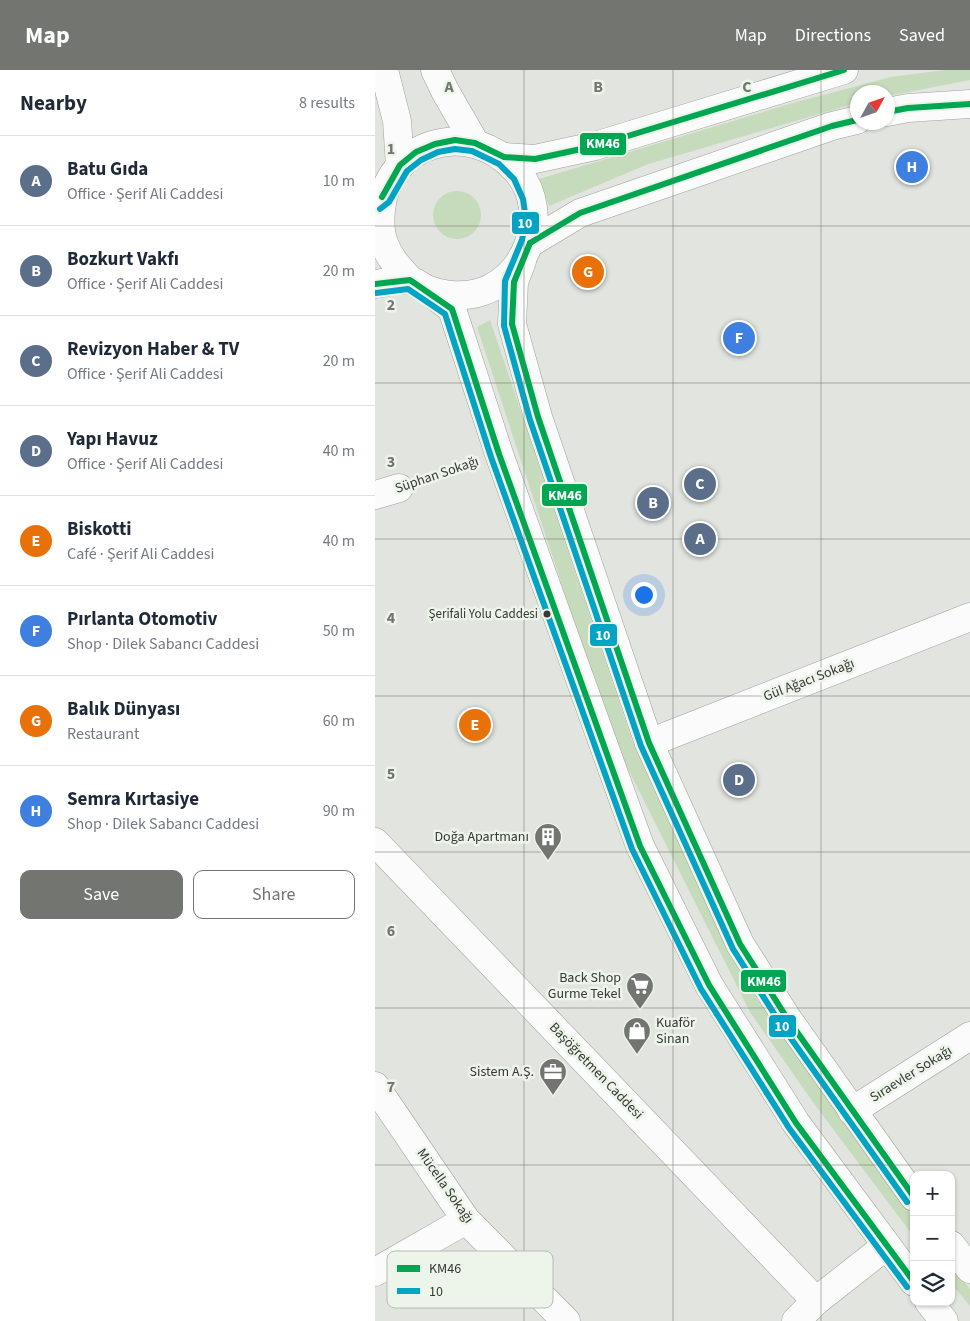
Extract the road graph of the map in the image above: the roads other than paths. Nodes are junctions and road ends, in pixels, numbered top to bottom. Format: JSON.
{"nodes":[{"id":1,"x":384,"y":70,"type":"edge"},
{"id":2,"x":435,"y":70,"type":"edge"},
{"id":3,"x":844,"y":70,"type":"edge"},
{"id":4,"x":970,"y":104,"type":"edge"},
{"id":5,"x":895,"y":110,"type":"edge"},
{"id":6,"x":850,"y":122,"type":"edge"},
{"id":7,"x":475,"y":143,"type":"junction"},
{"id":8,"x":504,"y":157,"type":"junction"},
{"id":9,"x":400,"y":165,"type":"junction"},
{"id":10,"x":378,"y":200,"type":"edge"},
{"id":11,"x":526,"y":252,"type":"junction"},
{"id":12,"x":375,"y":284,"type":"edge"},
{"id":13,"x":420,"y":285,"type":"junction"},
{"id":14,"x":970,"y":617,"type":"edge"},
{"id":15,"x":649,"y":743,"type":"junction"},
{"id":16,"x":375,"y":842,"type":"edge"},
{"id":17,"x":970,"y":1036,"type":"edge"},
{"id":18,"x":375,"y":1086,"type":"edge"},
{"id":19,"x":852,"y":1112,"type":"junction"},
{"id":20,"x":910,"y":1192,"type":"edge"},
{"id":21,"x":466,"y":1220,"type":"junction"},
{"id":22,"x":886,"y":1246,"type":"junction"},
{"id":23,"x":955,"y":1250,"type":"edge"},
{"id":24,"x":412,"y":1251,"type":"edge"},
{"id":25,"x":497,"y":1251,"type":"edge"},
{"id":26,"x":387,"y":1265,"type":"edge"},
{"id":27,"x":970,"y":1269,"type":"edge"},
{"id":28,"x":375,"y":1272,"type":"edge"},
{"id":29,"x":910,"y":1277,"type":"edge"},
{"id":30,"x":816,"y":1301,"type":"junction"},
{"id":31,"x":932,"y":1306,"type":"edge"},
{"id":32,"x":553,"y":1308,"type":"edge"},
{"id":33,"x":566,"y":1321,"type":"edge"},
{"id":34,"x":796,"y":1321,"type":"edge"},
{"id":35,"x":944,"y":1321,"type":"edge"}],
"edges":[{"from":1,"to":9,"type":"street"},
{"from":2,"to":7,"type":"street"},
{"from":3,"to":8,"type":"street"},
{"from":4,"to":5,"type":"street"},
{"from":6,"to":11,"type":"street"},
{"from":7,"to":8,"type":"street"},
{"from":7,"to":9,"type":"street"},
{"from":8,"to":11,"type":"street"},
{"from":9,"to":10,"type":"street"},
{"from":10,"to":13,"type":"street"},
{"from":11,"to":13,"type":"street"},
{"from":11,"to":15,"type":"street"},
{"from":12,"to":13,"type":"street"},
{"from":13,"to":22,"type":"street"},
{"from":14,"to":15,"type":"street","name":"Gül Ağacı Sokağı"},
{"from":15,"to":19,"type":"street"},
{"from":16,"to":30,"type":"street","name":"Başöğretmen Caddesi"},
{"from":17,"to":19,"type":"street","name":"Sıraevler Sokağı"},
{"from":18,"to":21,"type":"street","name":"Mücella Sokağı"},
{"from":19,"to":20,"type":"street"},
{"from":21,"to":24,"type":"street"},
{"from":21,"to":25,"type":"street","name":"Mücella Sokağı"},
{"from":22,"to":29,"type":"street"},
{"from":22,"to":30,"type":"street"},
{"from":23,"to":27,"type":"street"},
{"from":26,"to":28,"type":"street"},
{"from":30,"to":34,"type":"street"},
{"from":31,"to":35,"type":"street"},
{"from":32,"to":33,"type":"street","name":"Mücella Sokağı"}]}
